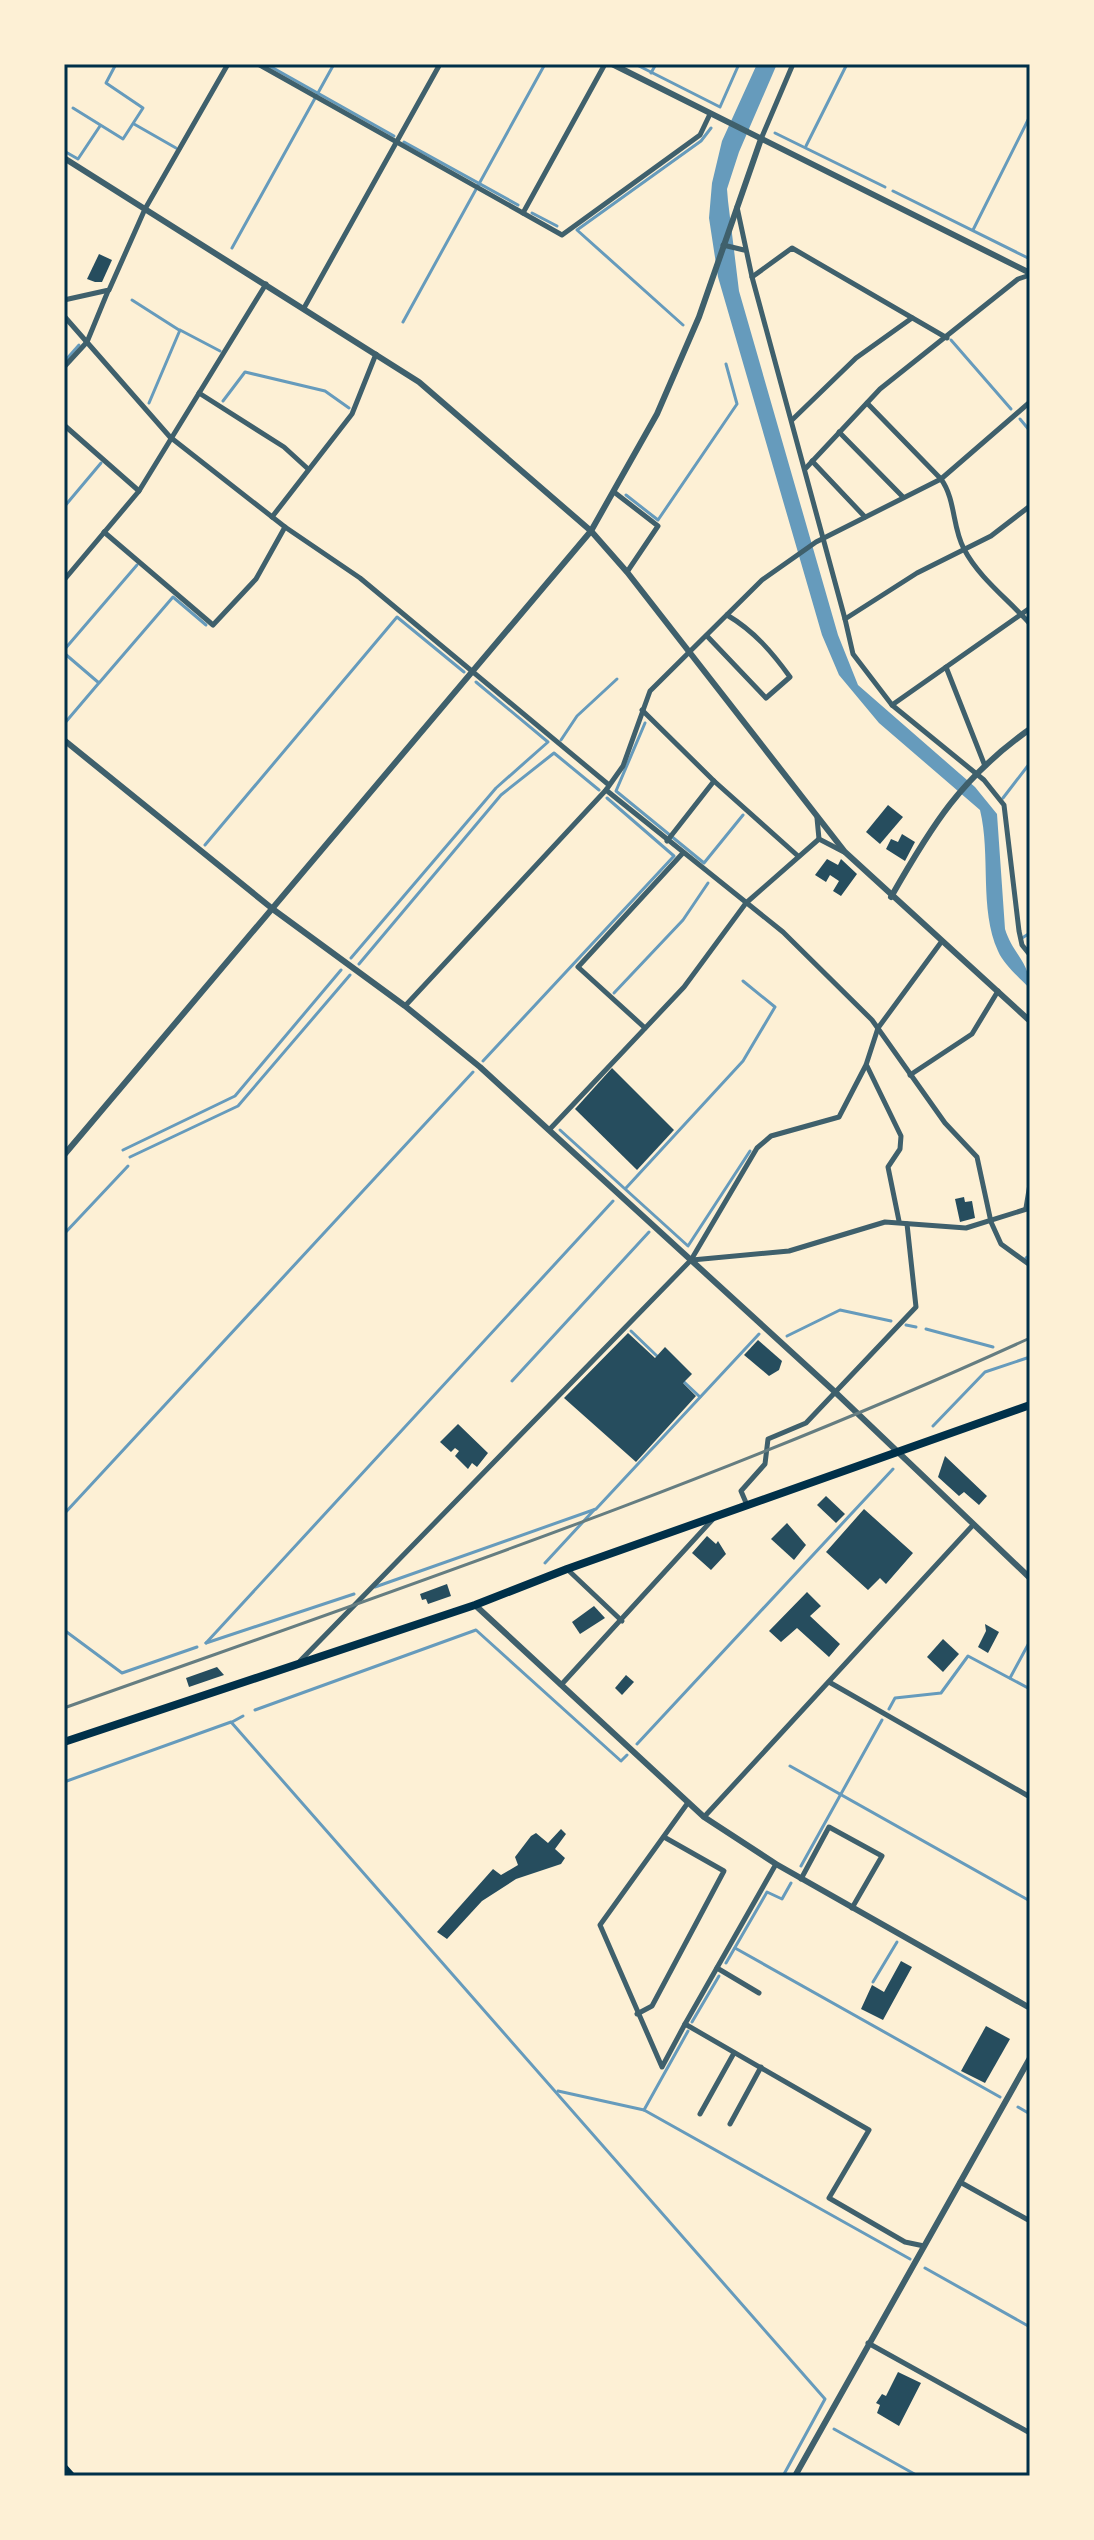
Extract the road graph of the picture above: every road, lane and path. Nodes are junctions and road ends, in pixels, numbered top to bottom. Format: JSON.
{"nodes":[{"id":1,"x":228,"y":64,"type":"edge"},
{"id":2,"x":258,"y":64,"type":"edge"},
{"id":3,"x":440,"y":64,"type":"edge"},
{"id":4,"x":605,"y":64,"type":"edge"},
{"id":5,"x":612,"y":64,"type":"edge"},
{"id":6,"x":793,"y":64,"type":"edge"},
{"id":7,"x":710,"y":114,"type":"junction"},
{"id":8,"x":761,"y":139,"type":"junction"},
{"id":9,"x":397,"y":142,"type":"junction"},
{"id":10,"x":64,"y":158,"type":"edge"},
{"id":11,"x":737,"y":202,"type":"junction"},
{"id":12,"x":145,"y":209,"type":"junction"},
{"id":13,"x":523,"y":213,"type":"junction"},
{"id":14,"x":723,"y":245,"type":"junction"},
{"id":15,"x":744,"y":250,"type":"junction"},
{"id":16,"x":1030,"y":274,"type":"edge"},
{"id":17,"x":752,"y":277,"type":"junction"},
{"id":18,"x":266,"y":283,"type":"junction"},
{"id":19,"x":109,"y":290,"type":"junction"},
{"id":20,"x":64,"y":300,"type":"edge"},
{"id":21,"x":304,"y":308,"type":"junction"},
{"id":22,"x":64,"y":316,"type":"edge"},
{"id":23,"x":912,"y":318,"type":"junction"},
{"id":24,"x":947,"y":338,"type":"junction"},
{"id":25,"x":87,"y":342,"type":"junction"},
{"id":26,"x":376,"y":354,"type":"junction"},
{"id":27,"x":64,"y":367,"type":"edge"},
{"id":28,"x":199,"y":393,"type":"junction"},
{"id":29,"x":1030,"y":402,"type":"edge"},
{"id":30,"x":867,"y":403,"type":"junction"},
{"id":31,"x":792,"y":420,"type":"junction"},
{"id":32,"x":65,"y":430,"type":"edge"},
{"id":33,"x":839,"y":432,"type":"junction"},
{"id":34,"x":170,"y":437,"type":"junction"},
{"id":35,"x":812,"y":461,"type":"junction"},
{"id":36,"x":307,"y":468,"type":"junction"},
{"id":37,"x":806,"y":468,"type":"junction"},
{"id":38,"x":941,"y":479,"type":"junction"},
{"id":39,"x":139,"y":491,"type":"junction"},
{"id":40,"x":614,"y":492,"type":"junction"},
{"id":41,"x":903,"y":497,"type":"junction"},
{"id":42,"x":1030,"y":506,"type":"edge"},
{"id":43,"x":272,"y":517,"type":"junction"},
{"id":44,"x":865,"y":517,"type":"junction"},
{"id":45,"x":285,"y":527,"type":"junction"},
{"id":46,"x":591,"y":531,"type":"junction"},
{"id":47,"x":104,"y":532,"type":"junction"},
{"id":48,"x":823,"y":539,"type":"junction"},
{"id":49,"x":965,"y":551,"type":"junction"},
{"id":50,"x":627,"y":572,"type":"junction"},
{"id":51,"x":64,"y":580,"type":"edge"},
{"id":52,"x":1030,"y":608,"type":"edge"},
{"id":53,"x":1021,"y":614,"type":"junction"},
{"id":54,"x":727,"y":615,"type":"junction"},
{"id":55,"x":845,"y":619,"type":"junction"},
{"id":56,"x":1030,"y":624,"type":"edge"},
{"id":57,"x":707,"y":636,"type":"junction"},
{"id":58,"x":691,"y":653,"type":"junction"},
{"id":59,"x":946,"y":667,"type":"junction"},
{"id":60,"x":474,"y":673,"type":"junction"},
{"id":61,"x":892,"y":705,"type":"junction"},
{"id":62,"x":642,"y":710,"type":"junction"},
{"id":63,"x":1030,"y":729,"type":"edge"},
{"id":64,"x":64,"y":740,"type":"edge"},
{"id":65,"x":985,"y":766,"type":"junction"},
{"id":66,"x":973,"y":776,"type":"junction"},
{"id":67,"x":714,"y":781,"type":"junction"},
{"id":68,"x":608,"y":788,"type":"junction"},
{"id":69,"x":817,"y":817,"type":"junction"},
{"id":70,"x":819,"y":839,"type":"junction"},
{"id":71,"x":667,"y":841,"type":"junction"},
{"id":72,"x":845,"y":852,"type":"junction"},
{"id":73,"x":682,"y":854,"type":"junction"},
{"id":74,"x":798,"y":856,"type":"junction"},
{"id":75,"x":891,"y":897,"type":"junction"},
{"id":76,"x":746,"y":903,"type":"junction"},
{"id":77,"x":274,"y":910,"type":"junction"},
{"id":78,"x":942,"y":941,"type":"junction"},
{"id":79,"x":1030,"y":955,"type":"edge"},
{"id":80,"x":998,"y":991,"type":"junction"},
{"id":81,"x":405,"y":1006,"type":"junction"},
{"id":82,"x":1030,"y":1021,"type":"edge"},
{"id":83,"x":645,"y":1028,"type":"junction"},
{"id":84,"x":878,"y":1028,"type":"junction"},
{"id":85,"x":866,"y":1065,"type":"junction"},
{"id":86,"x":910,"y":1075,"type":"junction"},
{"id":87,"x":549,"y":1130,"type":"junction"},
{"id":88,"x":65,"y":1153,"type":"edge"},
{"id":89,"x":1030,"y":1184,"type":"edge"},
{"id":90,"x":1028,"y":1208,"type":"edge"},
{"id":91,"x":899,"y":1221,"type":"junction"},
{"id":92,"x":991,"y":1222,"type":"junction"},
{"id":93,"x":907,"y":1224,"type":"junction"},
{"id":94,"x":691,"y":1260,"type":"junction"},
{"id":95,"x":1030,"y":1265,"type":"edge"},
{"id":96,"x":834,"y":1391,"type":"junction"},
{"id":97,"x":1030,"y":1405,"type":"edge"},
{"id":98,"x":895,"y":1453,"type":"junction"},
{"id":99,"x":747,"y":1505,"type":"junction"},
{"id":100,"x":714,"y":1518,"type":"junction"},
{"id":101,"x":973,"y":1525,"type":"junction"},
{"id":102,"x":567,"y":1569,"type":"junction"},
{"id":103,"x":1030,"y":1578,"type":"edge"},
{"id":104,"x":475,"y":1605,"type":"junction"},
{"id":105,"x":622,"y":1621,"type":"junction"},
{"id":106,"x":299,"y":1662,"type":"junction"},
{"id":107,"x":829,"y":1682,"type":"junction"},
{"id":108,"x":560,"y":1686,"type":"junction"},
{"id":109,"x":64,"y":1742,"type":"edge"},
{"id":110,"x":1030,"y":1797,"type":"edge"},
{"id":111,"x":687,"y":1804,"type":"junction"},
{"id":112,"x":704,"y":1817,"type":"junction"},
{"id":113,"x":664,"y":1837,"type":"junction"},
{"id":114,"x":776,"y":1864,"type":"junction"},
{"id":115,"x":801,"y":1879,"type":"junction"},
{"id":116,"x":852,"y":1908,"type":"junction"},
{"id":117,"x":717,"y":1968,"type":"junction"},
{"id":118,"x":759,"y":1993,"type":"dead end"},
{"id":119,"x":1030,"y":2008,"type":"edge"},
{"id":120,"x":637,"y":2014,"type":"junction"},
{"id":121,"x":685,"y":2024,"type":"junction"},
{"id":122,"x":734,"y":2053,"type":"junction"},
{"id":123,"x":1030,"y":2058,"type":"edge"},
{"id":124,"x":761,"y":2067,"type":"junction"},
{"id":125,"x":700,"y":2114,"type":"dead end"},
{"id":126,"x":730,"y":2124,"type":"dead end"},
{"id":127,"x":960,"y":2182,"type":"junction"},
{"id":128,"x":1030,"y":2221,"type":"edge"},
{"id":129,"x":924,"y":2246,"type":"junction"},
{"id":130,"x":868,"y":2343,"type":"junction"},
{"id":131,"x":1030,"y":2433,"type":"edge"},
{"id":132,"x":64,"y":2467,"type":"edge"},
{"id":133,"x":72,"y":2476,"type":"edge"},
{"id":134,"x":795,"y":2476,"type":"edge"}],
"edges":[{"from":1,"to":12,"type":"street"},
{"from":2,"to":9,"type":"street"},
{"from":3,"to":9,"type":"street"},
{"from":4,"to":13,"type":"street"},
{"from":5,"to":7,"type":"street"},
{"from":6,"to":8,"type":"street"},
{"from":7,"to":8,"type":"street"},
{"from":7,"to":13,"type":"street"},
{"from":8,"to":11,"type":"street"},
{"from":8,"to":16,"type":"street"},
{"from":9,"to":13,"type":"street"},
{"from":9,"to":21,"type":"street"},
{"from":10,"to":12,"type":"street"},
{"from":11,"to":14,"type":"street"},
{"from":11,"to":15,"type":"street"},
{"from":12,"to":18,"type":"street"},
{"from":12,"to":19,"type":"street"},
{"from":14,"to":15,"type":"street"},
{"from":14,"to":40,"type":"street"},
{"from":15,"to":17,"type":"street"},
{"from":16,"to":24,"type":"street"},
{"from":17,"to":23,"type":"street"},
{"from":17,"to":31,"type":"street"},
{"from":18,"to":21,"type":"street"},
{"from":18,"to":28,"type":"street"},
{"from":19,"to":20,"type":"street"},
{"from":19,"to":25,"type":"street"},
{"from":21,"to":26,"type":"street"},
{"from":22,"to":25,"type":"street"},
{"from":23,"to":24,"type":"street"},
{"from":23,"to":31,"type":"street"},
{"from":24,"to":30,"type":"street"},
{"from":25,"to":27,"type":"street"},
{"from":25,"to":34,"type":"street"},
{"from":26,"to":36,"type":"street"},
{"from":26,"to":46,"type":"street"},
{"from":28,"to":34,"type":"street"},
{"from":28,"to":36,"type":"street"},
{"from":29,"to":38,"type":"street"},
{"from":30,"to":33,"type":"street"},
{"from":30,"to":38,"type":"street"},
{"from":31,"to":37,"type":"street"},
{"from":32,"to":39,"type":"street"},
{"from":33,"to":35,"type":"street"},
{"from":33,"to":41,"type":"street"},
{"from":34,"to":39,"type":"street"},
{"from":34,"to":43,"type":"street"},
{"from":35,"to":37,"type":"street"},
{"from":35,"to":44,"type":"street"},
{"from":36,"to":43,"type":"street"},
{"from":37,"to":48,"type":"street"},
{"from":38,"to":41,"type":"street"},
{"from":38,"to":49,"type":"street"},
{"from":39,"to":47,"type":"street"},
{"from":40,"to":46,"type":"street"},
{"from":40,"to":50,"type":"street"},
{"from":41,"to":44,"type":"street"},
{"from":42,"to":49,"type":"street"},
{"from":43,"to":45,"type":"street"},
{"from":44,"to":48,"type":"street"},
{"from":45,"to":47,"type":"street"},
{"from":45,"to":60,"type":"street"},
{"from":46,"to":50,"type":"street"},
{"from":46,"to":60,"type":"street"},
{"from":47,"to":51,"type":"street"},
{"from":48,"to":54,"type":"street"},
{"from":48,"to":55,"type":"street"},
{"from":49,"to":53,"type":"street"},
{"from":49,"to":55,"type":"street"},
{"from":50,"to":58,"type":"street"},
{"from":52,"to":53,"type":"street"},
{"from":53,"to":56,"type":"street"},
{"from":53,"to":59,"type":"street"},
{"from":54,"to":57,"type":"street"},
{"from":54,"to":57,"type":"street"},
{"from":55,"to":61,"type":"street"},
{"from":57,"to":58,"type":"street"},
{"from":58,"to":62,"type":"street"},
{"from":58,"to":69,"type":"street"},
{"from":59,"to":61,"type":"street"},
{"from":59,"to":65,"type":"street"},
{"from":60,"to":68,"type":"street"},
{"from":60,"to":77,"type":"street"},
{"from":61,"to":66,"type":"street"},
{"from":62,"to":67,"type":"street"},
{"from":62,"to":68,"type":"street"},
{"from":63,"to":65,"type":"street"},
{"from":64,"to":77,"type":"street"},
{"from":65,"to":66,"type":"street"},
{"from":66,"to":75,"type":"street"},
{"from":66,"to":79,"type":"street"},
{"from":67,"to":71,"type":"street"},
{"from":67,"to":74,"type":"street"},
{"from":68,"to":71,"type":"street"},
{"from":68,"to":81,"type":"street"},
{"from":69,"to":70,"type":"street"},
{"from":69,"to":72,"type":"street"},
{"from":70,"to":72,"type":"street"},
{"from":70,"to":74,"type":"street"},
{"from":71,"to":73,"type":"street"},
{"from":72,"to":75,"type":"street"},
{"from":73,"to":76,"type":"street"},
{"from":73,"to":83,"type":"street"},
{"from":74,"to":76,"type":"street"},
{"from":75,"to":78,"type":"street"},
{"from":76,"to":83,"type":"street"},
{"from":76,"to":84,"type":"street"},
{"from":77,"to":81,"type":"street"},
{"from":77,"to":88,"type":"street"},
{"from":78,"to":80,"type":"street"},
{"from":78,"to":84,"type":"street"},
{"from":80,"to":82,"type":"street"},
{"from":80,"to":86,"type":"street"},
{"from":81,"to":87,"type":"street"},
{"from":83,"to":87,"type":"street"},
{"from":84,"to":85,"type":"street"},
{"from":84,"to":86,"type":"street"},
{"from":85,"to":91,"type":"street"},
{"from":85,"to":94,"type":"street"},
{"from":86,"to":92,"type":"street"},
{"from":87,"to":94,"type":"street"},
{"from":89,"to":90,"type":"street"},
{"from":90,"to":92,"type":"street"},
{"from":91,"to":93,"type":"street"},
{"from":91,"to":94,"type":"street"},
{"from":92,"to":93,"type":"street"},
{"from":92,"to":95,"type":"street"},
{"from":93,"to":96,"type":"street"},
{"from":94,"to":96,"type":"street"},
{"from":94,"to":106,"type":"street"},
{"from":96,"to":98,"type":"street"},
{"from":96,"to":99,"type":"street"},
{"from":97,"to":98,"type":"main road"},
{"from":98,"to":99,"type":"main road"},
{"from":98,"to":101,"type":"street"},
{"from":99,"to":100,"type":"main road"},
{"from":100,"to":102,"type":"main road"},
{"from":100,"to":105,"type":"street"},
{"from":101,"to":103,"type":"street"},
{"from":101,"to":107,"type":"street"},
{"from":102,"to":104,"type":"main road"},
{"from":102,"to":105,"type":"street"},
{"from":104,"to":106,"type":"main road"},
{"from":104,"to":108,"type":"street"},
{"from":105,"to":108,"type":"street"},
{"from":106,"to":109,"type":"main road"},
{"from":107,"to":110,"type":"street"},
{"from":107,"to":112,"type":"street"},
{"from":108,"to":111,"type":"street"},
{"from":111,"to":112,"type":"street"},
{"from":111,"to":113,"type":"street"},
{"from":112,"to":114,"type":"street"},
{"from":113,"to":120,"type":"street"},
{"from":113,"to":120,"type":"street"},
{"from":114,"to":115,"type":"street"},
{"from":114,"to":117,"type":"street"},
{"from":115,"to":116,"type":"street"},
{"from":115,"to":116,"type":"street"},
{"from":116,"to":119,"type":"street"},
{"from":117,"to":118,"type":"street"},
{"from":117,"to":121,"type":"street"},
{"from":120,"to":121,"type":"street"},
{"from":121,"to":122,"type":"street"},
{"from":122,"to":124,"type":"street"},
{"from":122,"to":125,"type":"street"},
{"from":123,"to":127,"type":"street"},
{"from":124,"to":126,"type":"street"},
{"from":124,"to":129,"type":"street"},
{"from":127,"to":128,"type":"street"},
{"from":127,"to":129,"type":"street"},
{"from":129,"to":130,"type":"street"},
{"from":130,"to":131,"type":"street"},
{"from":130,"to":134,"type":"street"},
{"from":132,"to":133,"type":"main road"}]}
